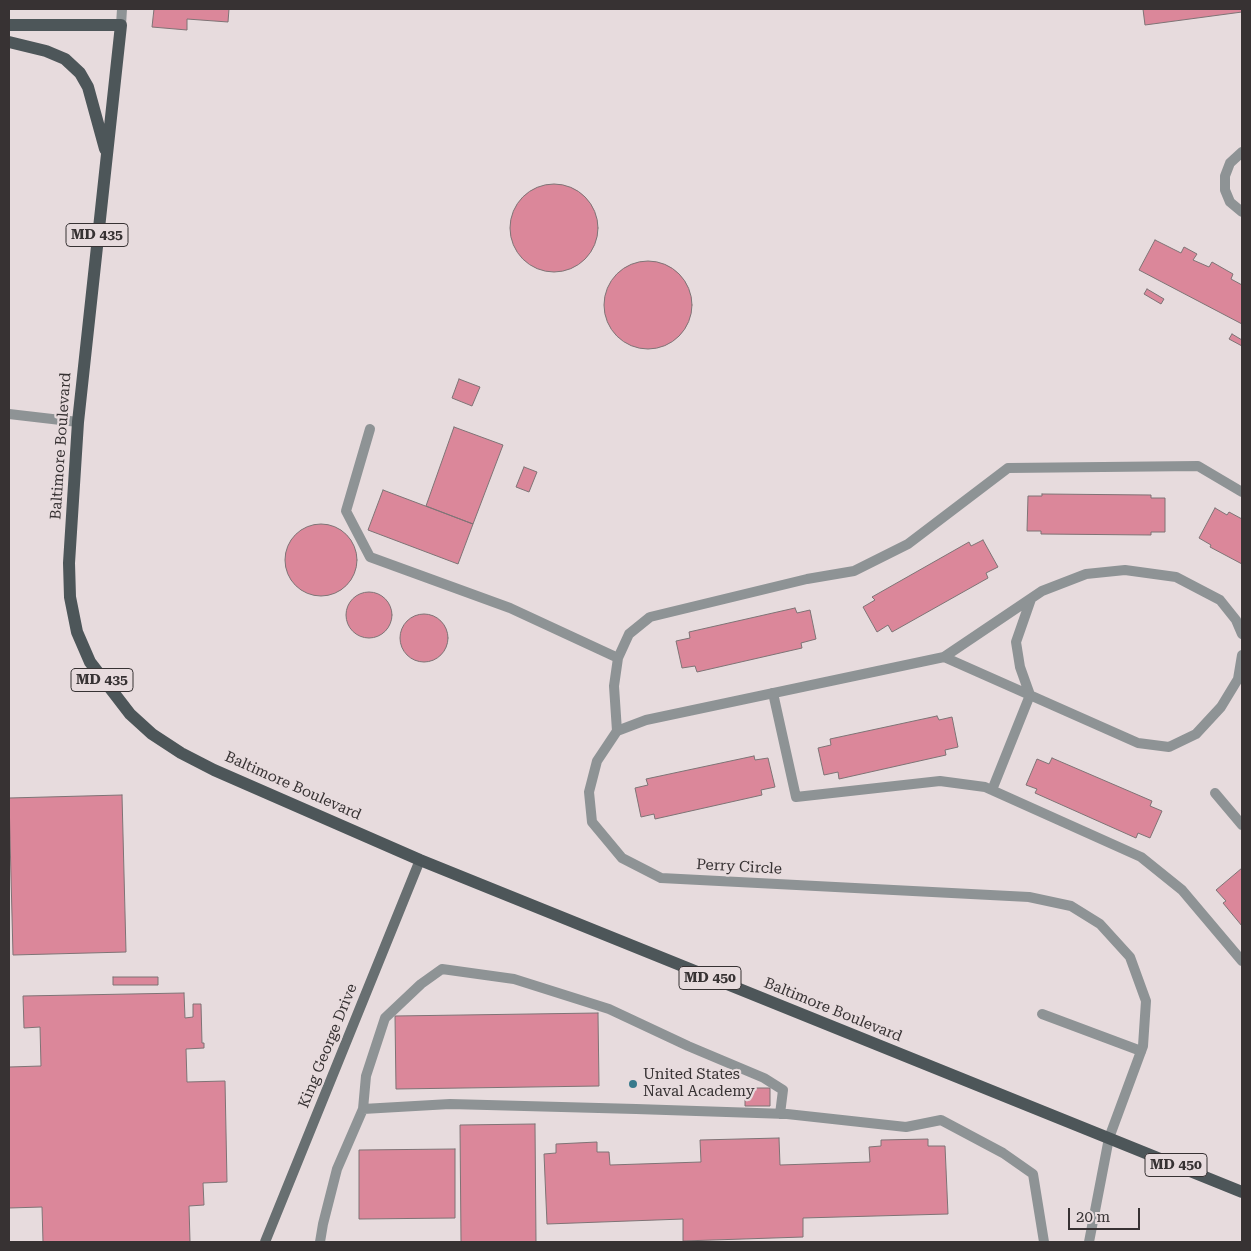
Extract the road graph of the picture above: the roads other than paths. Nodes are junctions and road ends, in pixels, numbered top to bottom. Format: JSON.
{"nodes":[{"id":1,"x":122,"y":9,"type":"edge"},
{"id":2,"x":9,"y":25,"type":"edge"},
{"id":3,"x":121,"y":25,"type":"junction"},
{"id":4,"x":9,"y":42,"type":"edge"},
{"id":5,"x":1242,"y":152,"type":"edge"},
{"id":6,"x":106,"y":153,"type":"junction"},
{"id":7,"x":1242,"y":212,"type":"edge"},
{"id":8,"x":9,"y":414,"type":"edge"},
{"id":9,"x":78,"y":422,"type":"junction"},
{"id":10,"x":370,"y":429,"type":"dead end"},
{"id":11,"x":1242,"y":492,"type":"edge"},
{"id":12,"x":1031,"y":599,"type":"junction"},
{"id":13,"x":1242,"y":634,"type":"edge"},
{"id":14,"x":1242,"y":655,"type":"edge"},
{"id":15,"x":944,"y":657,"type":"junction"},
{"id":16,"x":618,"y":658,"type":"junction"},
{"id":17,"x":772,"y":693,"type":"junction"},
{"id":18,"x":1030,"y":695,"type":"junction"},
{"id":19,"x":617,"y":731,"type":"junction"},
{"id":20,"x":992,"y":790,"type":"junction"},
{"id":21,"x":1215,"y":793,"type":"dead end"},
{"id":22,"x":1242,"y":825,"type":"edge"},
{"id":23,"x":420,"y":860,"type":"junction"},
{"id":24,"x":1242,"y":961,"type":"edge"},
{"id":25,"x":1042,"y":1014,"type":"dead end"},
{"id":26,"x":1141,"y":1051,"type":"junction"},
{"id":27,"x":362,"y":1109,"type":"junction"},
{"id":28,"x":780,"y":1114,"type":"junction"},
{"id":29,"x":1109,"y":1138,"type":"junction"},
{"id":30,"x":1242,"y":1192,"type":"edge"},
{"id":31,"x":265,"y":1242,"type":"edge"},
{"id":32,"x":320,"y":1242,"type":"edge"},
{"id":33,"x":1044,"y":1242,"type":"edge"},
{"id":34,"x":1089,"y":1242,"type":"edge"}],
"edges":[{"from":1,"to":3,"type":"street"},
{"from":2,"to":3,"type":"main road"},
{"from":3,"to":6,"type":"main road","name":"Baltimore Boulevard","number":"MD 435"},
{"from":4,"to":6,"type":"main road"},
{"from":5,"to":7,"type":"street"},
{"from":6,"to":9,"type":"main road","name":"Baltimore Boulevard","number":"MD 435"},
{"from":8,"to":9,"type":"street"},
{"from":9,"to":23,"type":"main road","name":"Baltimore Boulevard","number":"MD 435"},
{"from":10,"to":16,"type":"street"},
{"from":11,"to":16,"type":"street"},
{"from":12,"to":13,"type":"street"},
{"from":12,"to":15,"type":"street"},
{"from":12,"to":18,"type":"street"},
{"from":14,"to":18,"type":"street"},
{"from":15,"to":17,"type":"street"},
{"from":15,"to":18,"type":"street"},
{"from":16,"to":19,"type":"street"},
{"from":17,"to":19,"type":"street"},
{"from":17,"to":20,"type":"street"},
{"from":18,"to":20,"type":"street"},
{"from":19,"to":26,"type":"street","name":"Perry Circle"},
{"from":20,"to":24,"type":"street"},
{"from":21,"to":22,"type":"street"},
{"from":23,"to":29,"type":"main road","name":"Baltimore Boulevard","number":"MD 450"},
{"from":23,"to":31,"type":"main road","name":"King George Drive"},
{"from":25,"to":26,"type":"street"},
{"from":26,"to":29,"type":"street","name":"Perry Circle"},
{"from":27,"to":28,"type":"street"},
{"from":27,"to":28,"type":"street"},
{"from":27,"to":32,"type":"street"},
{"from":28,"to":33,"type":"street"},
{"from":29,"to":30,"type":"main road","number":"MD 450"},
{"from":29,"to":34,"type":"street","name":"Perry Circle"}]}
